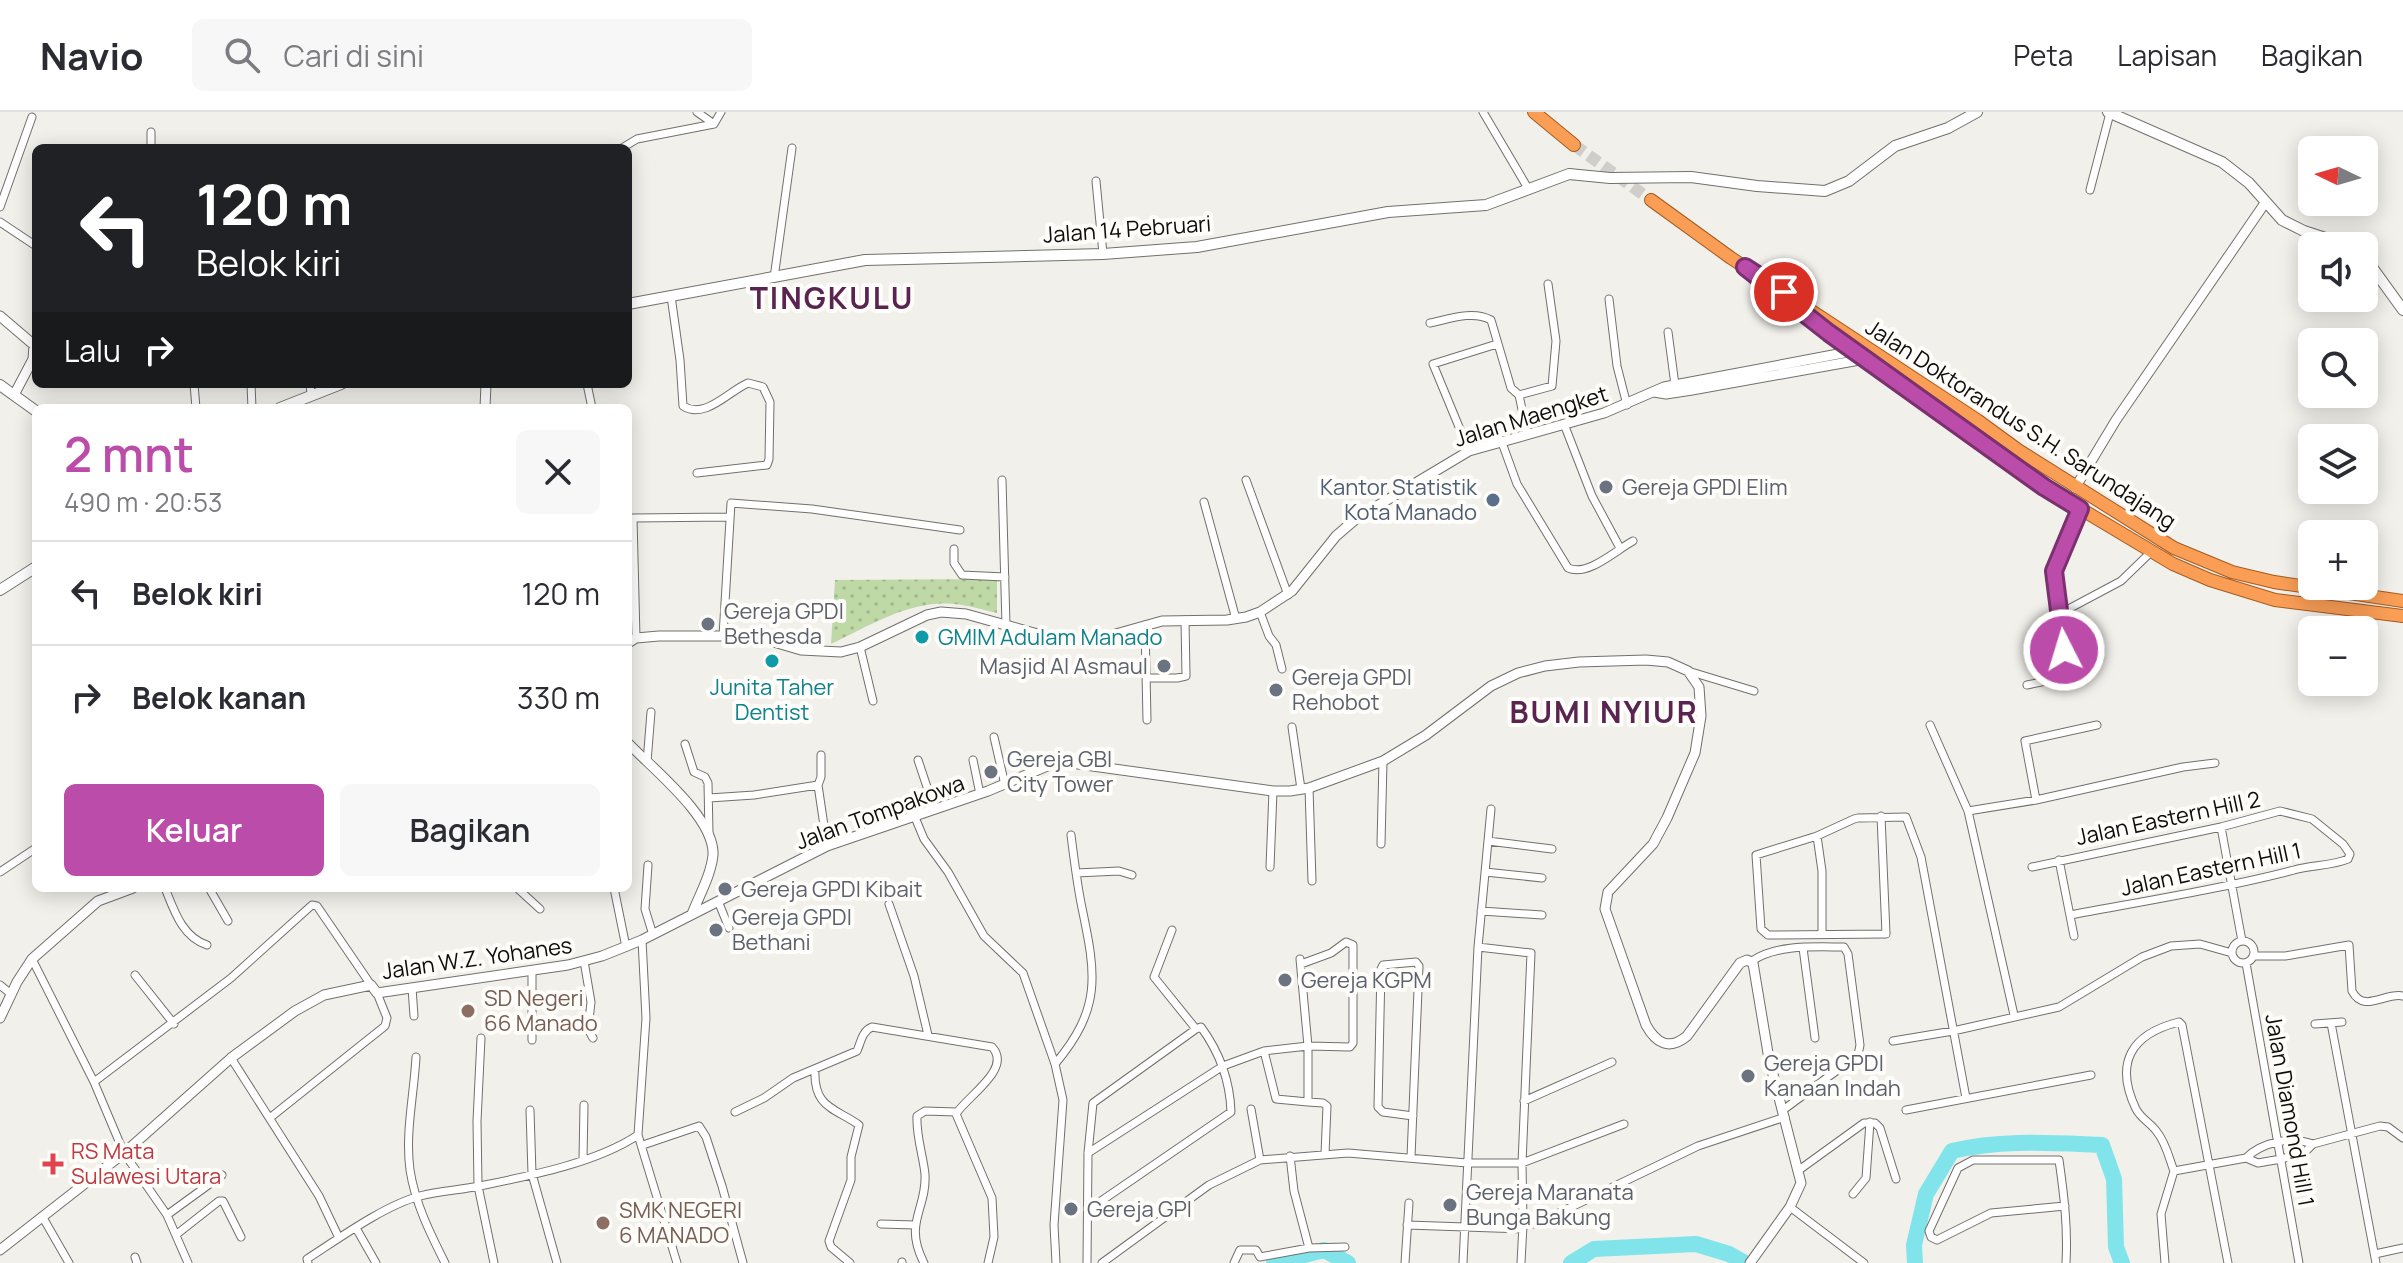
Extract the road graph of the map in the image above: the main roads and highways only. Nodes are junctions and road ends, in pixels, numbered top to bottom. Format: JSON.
{"nodes":[{"id":1,"x":1534,"y":112,"type":"edge"},
{"id":2,"x":1977,"y":112,"type":"edge"},
{"id":3,"x":2109,"y":112,"type":"edge"},
{"id":4,"x":1574,"y":145,"type":"tunnel mouth"},
{"id":5,"x":1651,"y":200,"type":"tunnel mouth"},
{"id":6,"x":2310,"y":232,"type":"edge"},
{"id":7,"x":1745,"y":267,"type":"junction"},
{"id":8,"x":2378,"y":275,"type":"edge"},
{"id":9,"x":632,"y":303,"type":"edge"},
{"id":10,"x":2403,"y":310,"type":"edge"},
{"id":11,"x":0,"y":385,"type":"edge"},
{"id":12,"x":1914,"y":385,"type":"junction"},
{"id":13,"x":311,"y":389,"type":"edge"},
{"id":14,"x":295,"y":404,"type":"edge"},
{"id":15,"x":32,"y":408,"type":"edge"},
{"id":16,"x":32,"y":570,"type":"edge"},
{"id":17,"x":2298,"y":586,"type":"edge"},
{"id":18,"x":0,"y":590,"type":"edge"},
{"id":19,"x":2378,"y":598,"type":"edge"},
{"id":20,"x":2315,"y":600,"type":"edge"},
{"id":21,"x":2403,"y":601,"type":"edge"},
{"id":22,"x":2314,"y":607,"type":"junction"},
{"id":23,"x":2403,"y":616,"type":"edge"}],
"edges":[{"from":1,"to":4,"type":"highway"},
{"from":2,"to":9,"type":"main road","name":"Jalan 14 Pebruari"},
{"from":3,"to":6,"type":"main road"},
{"from":5,"to":7,"type":"highway","name":"Jalan Doktorandus S.H. Sarundajang"},
{"from":7,"to":12,"type":"highway","name":"Jalan Doktorandus S.H. Sarundajang"},
{"from":7,"to":12,"type":"highway"},
{"from":8,"to":10,"type":"main road"},
{"from":11,"to":15,"type":"main road"},
{"from":12,"to":17,"type":"highway","name":"Jalan Doktorandus S.H. Sarundajang"},
{"from":12,"to":22,"type":"highway"},
{"from":13,"to":14,"type":"main road"},
{"from":16,"to":18,"type":"main road"},
{"from":19,"to":21,"type":"highway","name":"Jalan Doktorandus S.H. Sarundajang"},
{"from":20,"to":22,"type":"highway"},
{"from":22,"to":23,"type":"highway"}]}
